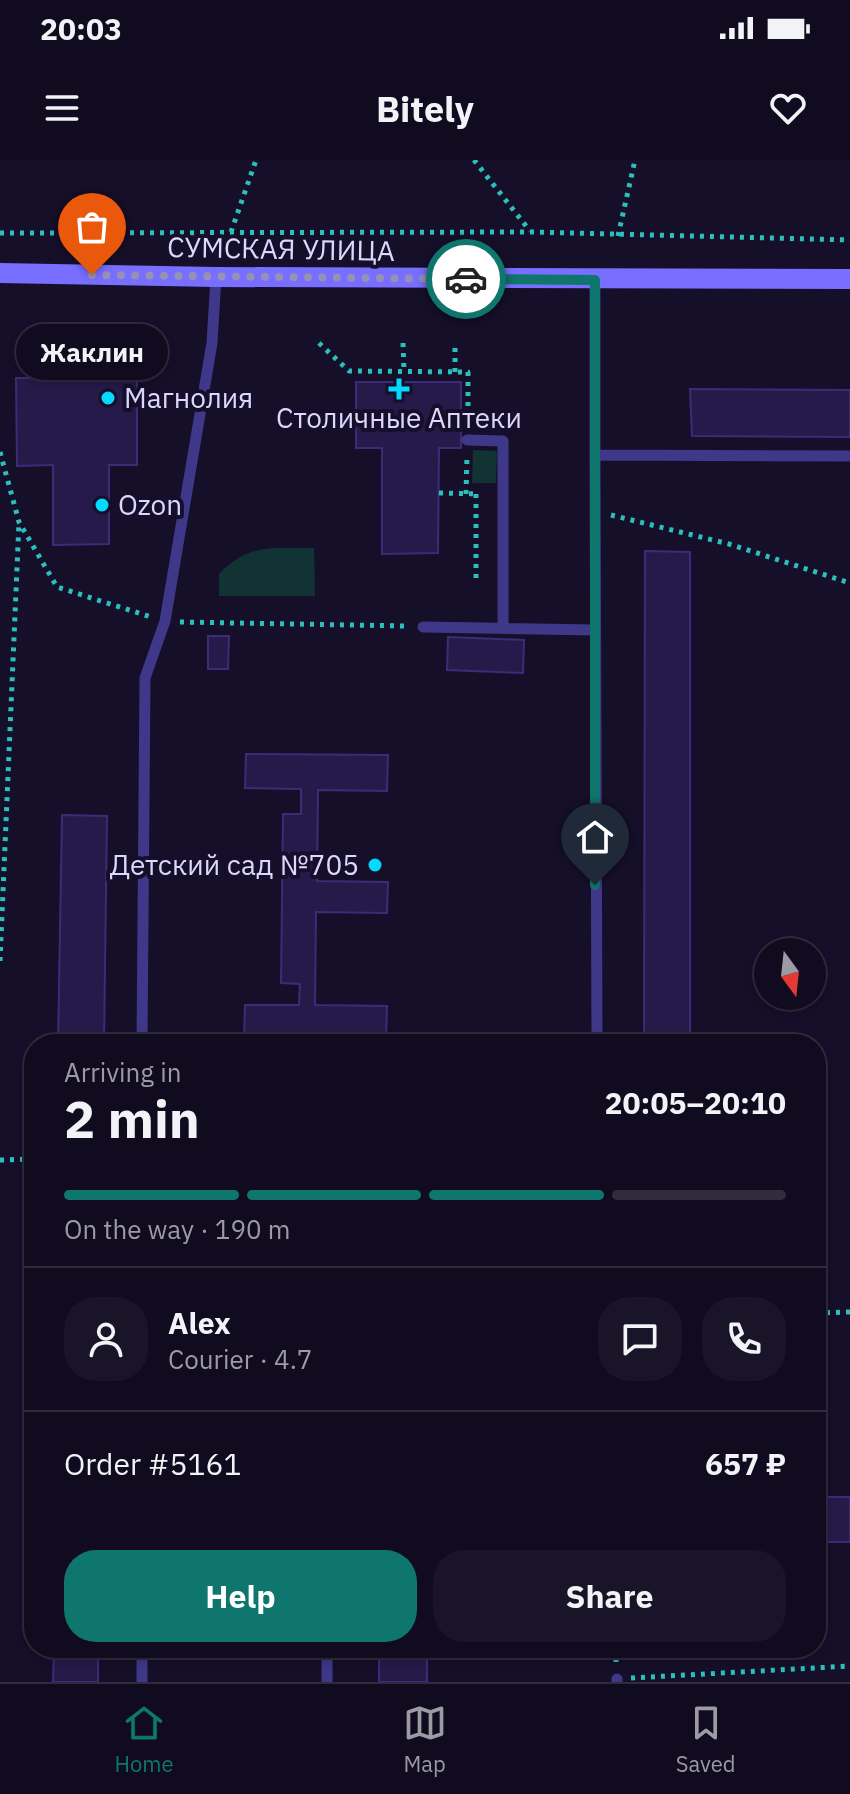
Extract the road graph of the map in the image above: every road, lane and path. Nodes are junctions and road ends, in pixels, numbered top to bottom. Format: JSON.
{"nodes":[{"id":1,"x":256,"y":160,"type":"edge"},
{"id":2,"x":474,"y":160,"type":"edge"},
{"id":3,"x":635,"y":160,"type":"edge"},
{"id":4,"x":231,"y":232,"type":"junction"},
{"id":5,"x":531,"y":232,"type":"junction"},
{"id":6,"x":0,"y":233,"type":"edge"},
{"id":7,"x":618,"y":236,"type":"junction"},
{"id":8,"x":850,"y":240,"type":"edge"},
{"id":9,"x":0,"y":273,"type":"edge"},
{"id":10,"x":216,"y":277,"type":"junction"},
{"id":11,"x":850,"y":279,"type":"edge"},
{"id":12,"x":595,"y":280,"type":"junction"},
{"id":13,"x":319,"y":343,"type":"dead end"},
{"id":14,"x":403,"y":343,"type":"dead end"},
{"id":15,"x":455,"y":343,"type":"dead end"},
{"id":16,"x":119,"y":344,"type":"dead end"},
{"id":17,"x":404,"y":371,"type":"junction"},
{"id":18,"x":455,"y":372,"type":"junction"},
{"id":19,"x":118,"y":378,"type":"dead end"},
{"id":20,"x":467,"y":440,"type":"junction"},
{"id":21,"x":595,"y":455,"type":"junction"},
{"id":22,"x":850,"y":456,"type":"edge"},
{"id":23,"x":439,"y":493,"type":"dead end"},
{"id":24,"x":466,"y":494,"type":"junction"},
{"id":25,"x":476,"y":494,"type":"junction"},
{"id":26,"x":503,"y":495,"type":"junction"},
{"id":27,"x":594,"y":511,"type":"junction"},
{"id":28,"x":19,"y":522,"type":"dead end"},
{"id":29,"x":476,"y":582,"type":"dead end"},
{"id":30,"x":850,"y":583,"type":"edge"},
{"id":31,"x":423,"y":627,"type":"dead end"},
{"id":32,"x":503,"y":628,"type":"junction"},
{"id":33,"x":594,"y":630,"type":"junction"},
{"id":34,"x":0,"y":961,"type":"edge"},
{"id":35,"x":142,"y":1034,"type":"edge"},
{"id":36,"x":597,"y":1034,"type":"edge"},
{"id":37,"x":24,"y":1159,"type":"edge"},
{"id":38,"x":0,"y":1160,"type":"edge"},
{"id":39,"x":850,"y":1312,"type":"edge"},
{"id":40,"x":826,"y":1313,"type":"edge"},
{"id":41,"x":142,"y":1658,"type":"edge"},
{"id":42,"x":327,"y":1658,"type":"edge"},
{"id":43,"x":850,"y":1666,"type":"edge"},
{"id":44,"x":617,"y":1680,"type":"edge"},
{"id":45,"x":142,"y":1682,"type":"edge"},
{"id":46,"x":327,"y":1682,"type":"edge"}],
"edges":[{"from":1,"to":4,"type":"path"},
{"from":2,"to":5,"type":"path"},
{"from":3,"to":7,"type":"path"},
{"from":4,"to":5,"type":"path"},
{"from":4,"to":6,"type":"path"},
{"from":5,"to":7,"type":"path"},
{"from":7,"to":8,"type":"path"},
{"from":9,"to":10,"type":"street","name":"СУМСКАЯ УЛИЦА"},
{"from":10,"to":12,"type":"street","name":"СУМСКАЯ УЛИЦА"},
{"from":10,"to":35,"type":"lane"},
{"from":11,"to":12,"type":"street","name":"СУМСКАЯ УЛИЦА"},
{"from":12,"to":21,"type":"lane"},
{"from":13,"to":17,"type":"path"},
{"from":14,"to":17,"type":"path"},
{"from":15,"to":18,"type":"path"},
{"from":16,"to":19,"type":"path"},
{"from":17,"to":18,"type":"path"},
{"from":18,"to":20,"type":"path"},
{"from":20,"to":24,"type":"path"},
{"from":20,"to":26,"type":"lane"},
{"from":21,"to":22,"type":"lane"},
{"from":21,"to":27,"type":"lane"},
{"from":23,"to":24,"type":"path"},
{"from":24,"to":25,"type":"path"},
{"from":25,"to":26,"type":"path"},
{"from":25,"to":29,"type":"path"},
{"from":26,"to":32,"type":"lane"},
{"from":27,"to":30,"type":"path"},
{"from":27,"to":33,"type":"lane"},
{"from":28,"to":34,"type":"path"},
{"from":31,"to":32,"type":"lane"},
{"from":32,"to":33,"type":"lane"},
{"from":33,"to":36,"type":"lane"},
{"from":37,"to":38,"type":"path"},
{"from":39,"to":40,"type":"path"},
{"from":41,"to":45,"type":"lane"},
{"from":42,"to":46,"type":"lane"},
{"from":43,"to":44,"type":"path"}]}
